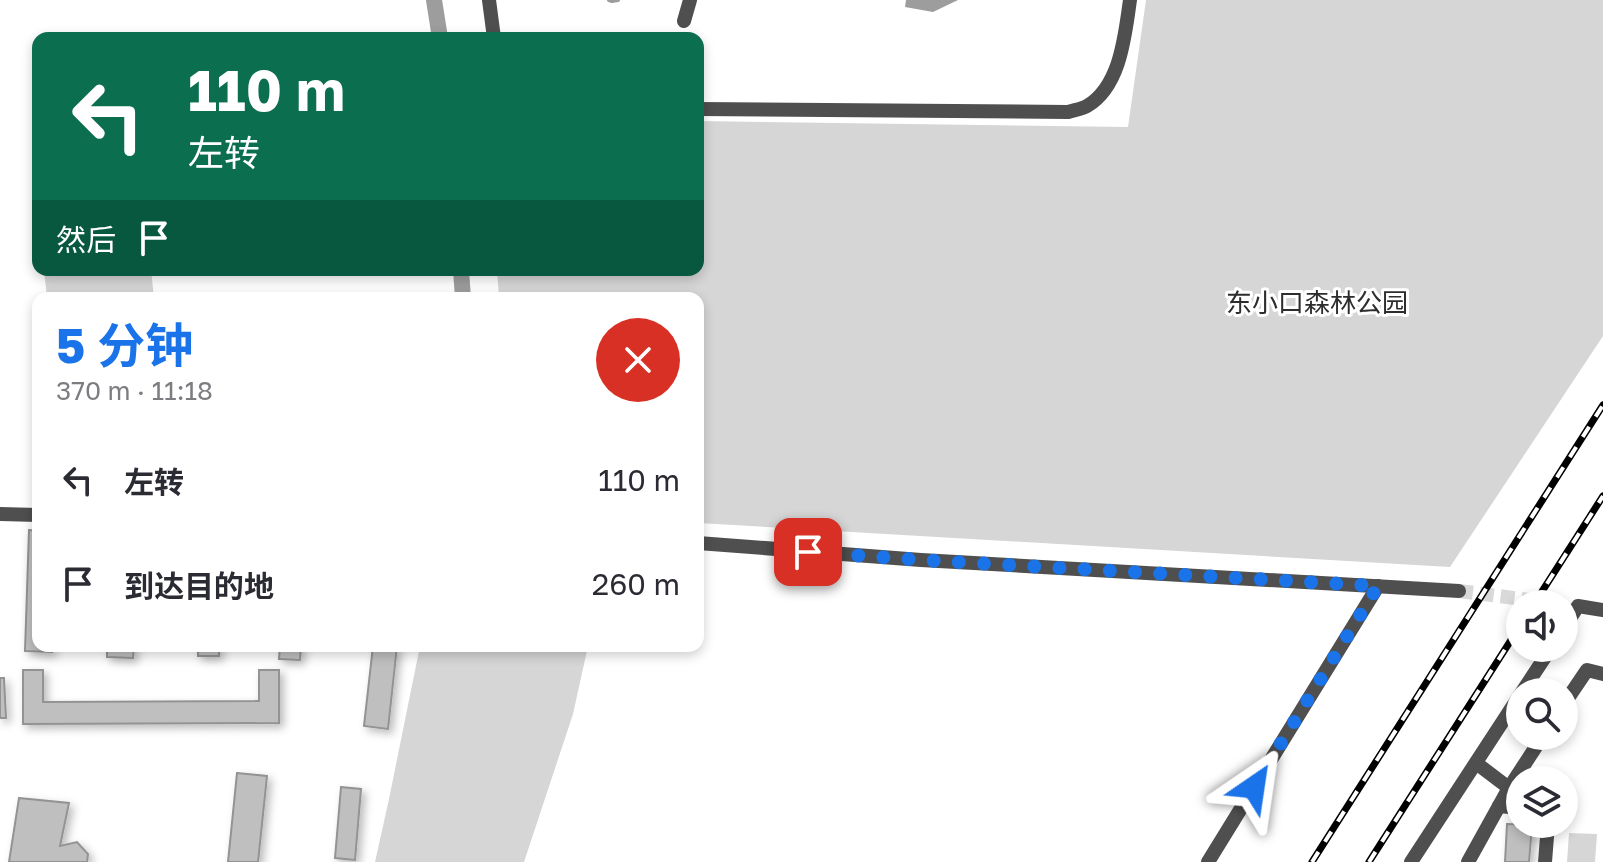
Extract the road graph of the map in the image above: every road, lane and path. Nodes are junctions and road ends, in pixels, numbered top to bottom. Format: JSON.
{"nodes":[{"id":1,"x":489,"y":0,"type":"edge"},
{"id":2,"x":690,"y":0,"type":"edge"},
{"id":3,"x":1130,"y":0,"type":"edge"},
{"id":4,"x":684,"y":21,"type":"dead end"},
{"id":5,"x":493,"y":32,"type":"edge"},
{"id":6,"x":704,"y":109,"type":"edge"},
{"id":7,"x":0,"y":514,"type":"edge"},
{"id":8,"x":32,"y":515,"type":"edge"},
{"id":9,"x":704,"y":543,"type":"edge"},
{"id":10,"x":1378,"y":586,"type":"junction"},
{"id":11,"x":1459,"y":591,"type":"tunnel mouth"},
{"id":12,"x":1578,"y":606,"type":"edge"},
{"id":13,"x":1603,"y":610,"type":"edge"},
{"id":14,"x":1603,"y":674,"type":"edge"},
{"id":15,"x":1578,"y":683,"type":"edge"},
{"id":16,"x":1506,"y":717,"type":"edge"},
{"id":17,"x":1476,"y":763,"type":"junction"},
{"id":18,"x":1506,"y":786,"type":"edge"},
{"id":19,"x":1506,"y":793,"type":"edge"},
{"id":20,"x":1499,"y":806,"type":"junction"},
{"id":21,"x":1506,"y":807,"type":"edge"},
{"id":22,"x":1547,"y":838,"type":"edge"},
{"id":23,"x":1208,"y":862,"type":"edge"},
{"id":24,"x":1411,"y":862,"type":"edge"},
{"id":25,"x":1468,"y":862,"type":"edge"},
{"id":26,"x":1545,"y":862,"type":"edge"}],
"edges":[{"from":1,"to":5,"type":"street"},
{"from":2,"to":4,"type":"street"},
{"from":3,"to":6,"type":"street"},
{"from":7,"to":8,"type":"street"},
{"from":9,"to":10,"type":"street"},
{"from":10,"to":11,"type":"street"},
{"from":10,"to":23,"type":"street"},
{"from":12,"to":13,"type":"street"},
{"from":14,"to":15,"type":"street"},
{"from":16,"to":17,"type":"street"},
{"from":17,"to":18,"type":"street"},
{"from":17,"to":24,"type":"street"},
{"from":19,"to":20,"type":"street"},
{"from":20,"to":21,"type":"street"},
{"from":20,"to":25,"type":"street"},
{"from":22,"to":26,"type":"street"}]}
